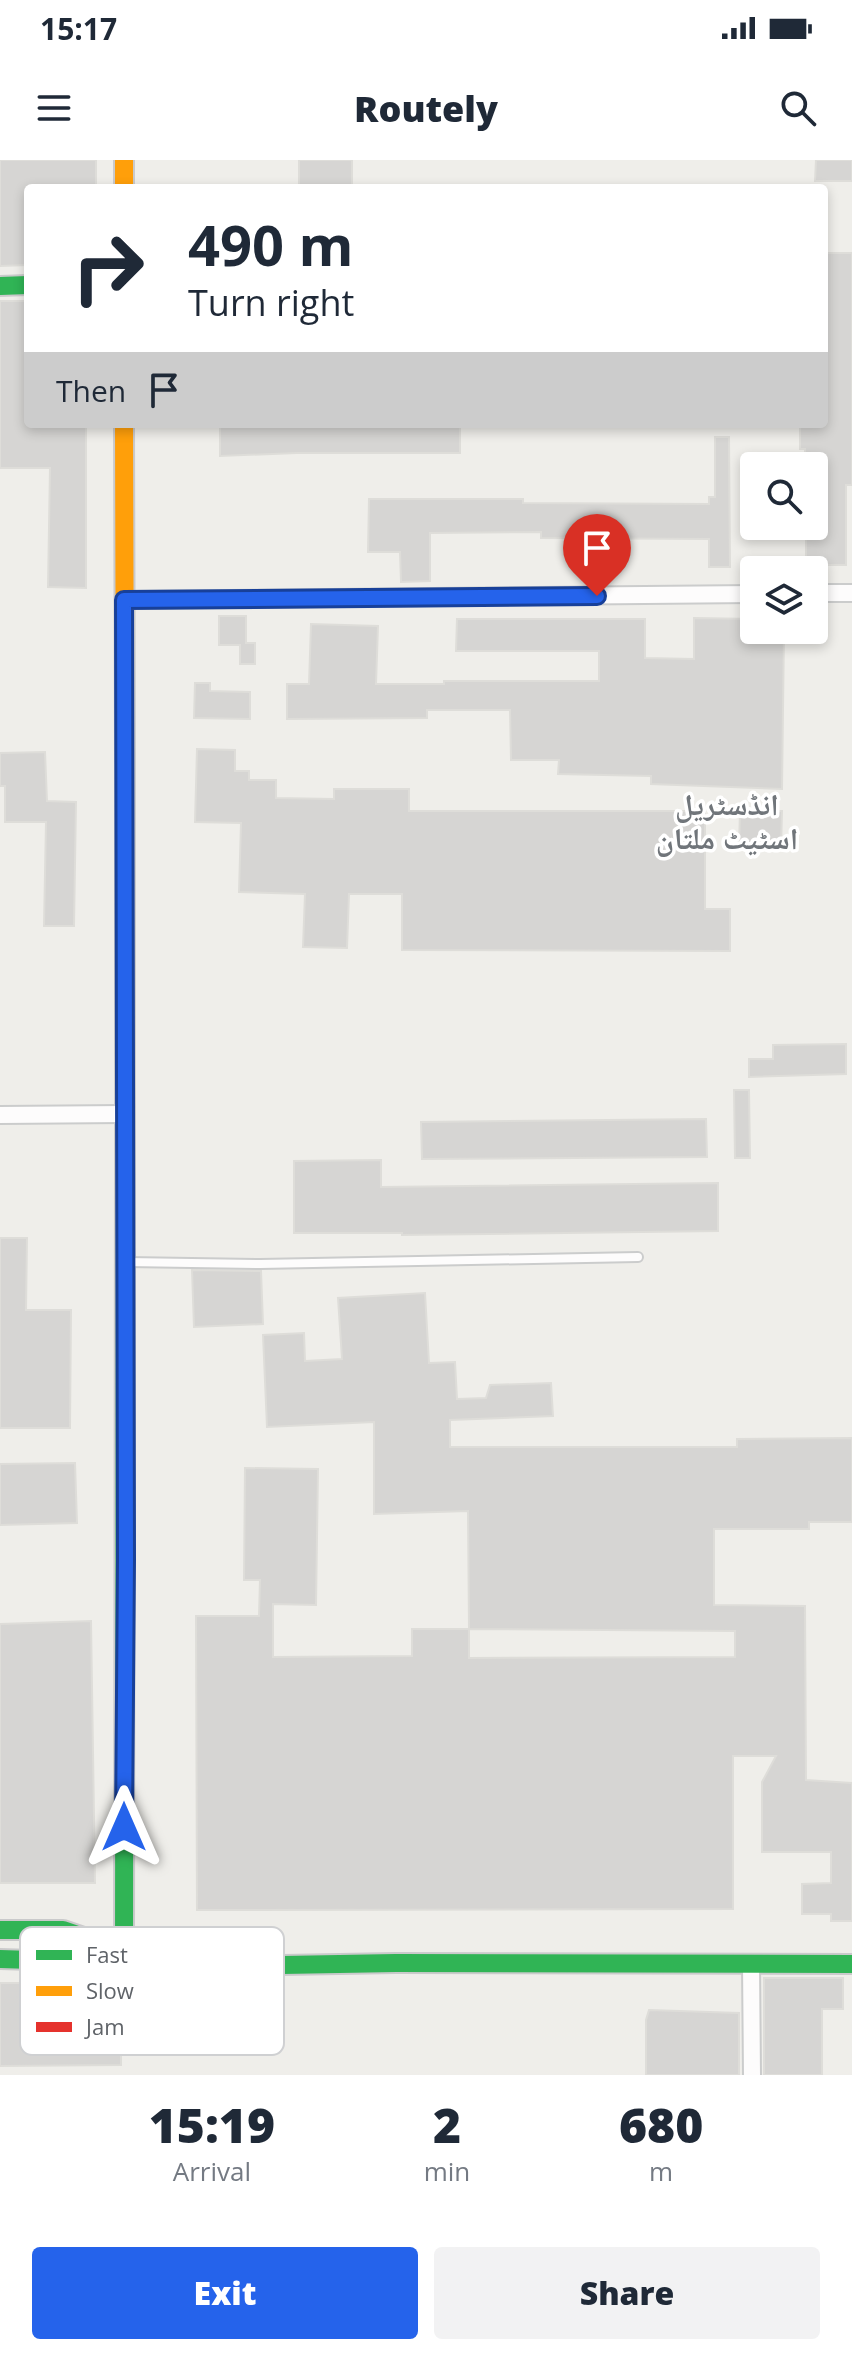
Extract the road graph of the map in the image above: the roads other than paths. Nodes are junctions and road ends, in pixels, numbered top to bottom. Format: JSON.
{"nodes":[{"id":1,"x":124,"y":160,"type":"edge"},
{"id":2,"x":124,"y":184,"type":"edge"},
{"id":3,"x":24,"y":285,"type":"edge"},
{"id":4,"x":0,"y":286,"type":"edge"},
{"id":5,"x":124,"y":428,"type":"edge"},
{"id":6,"x":828,"y":593,"type":"edge"},
{"id":7,"x":852,"y":593,"type":"edge"},
{"id":8,"x":740,"y":594,"type":"edge"},
{"id":9,"x":124,"y":600,"type":"junction"},
{"id":10,"x":124,"y":1114,"type":"junction"},
{"id":11,"x":0,"y":1115,"type":"edge"},
{"id":12,"x":638,"y":1257,"type":"dead end"},
{"id":13,"x":125,"y":1262,"type":"junction"},
{"id":14,"x":124,"y":1927,"type":"edge"},
{"id":15,"x":0,"y":1959,"type":"edge"},
{"id":16,"x":20,"y":1960,"type":"edge"},
{"id":17,"x":751,"y":1964,"type":"junction"},
{"id":18,"x":852,"y":1964,"type":"edge"},
{"id":19,"x":284,"y":1965,"type":"edge"},
{"id":20,"x":752,"y":2075,"type":"edge"}],
"edges":[{"from":1,"to":2,"type":"street"},
{"from":3,"to":4,"type":"street"},
{"from":5,"to":9,"type":"street"},
{"from":6,"to":7,"type":"street"},
{"from":8,"to":9,"type":"street"},
{"from":9,"to":10,"type":"street"},
{"from":10,"to":11,"type":"street"},
{"from":10,"to":13,"type":"street"},
{"from":12,"to":13,"type":"lane"},
{"from":13,"to":14,"type":"street"},
{"from":15,"to":16,"type":"street"},
{"from":17,"to":18,"type":"street"},
{"from":17,"to":19,"type":"street"},
{"from":17,"to":20,"type":"street"}]}
